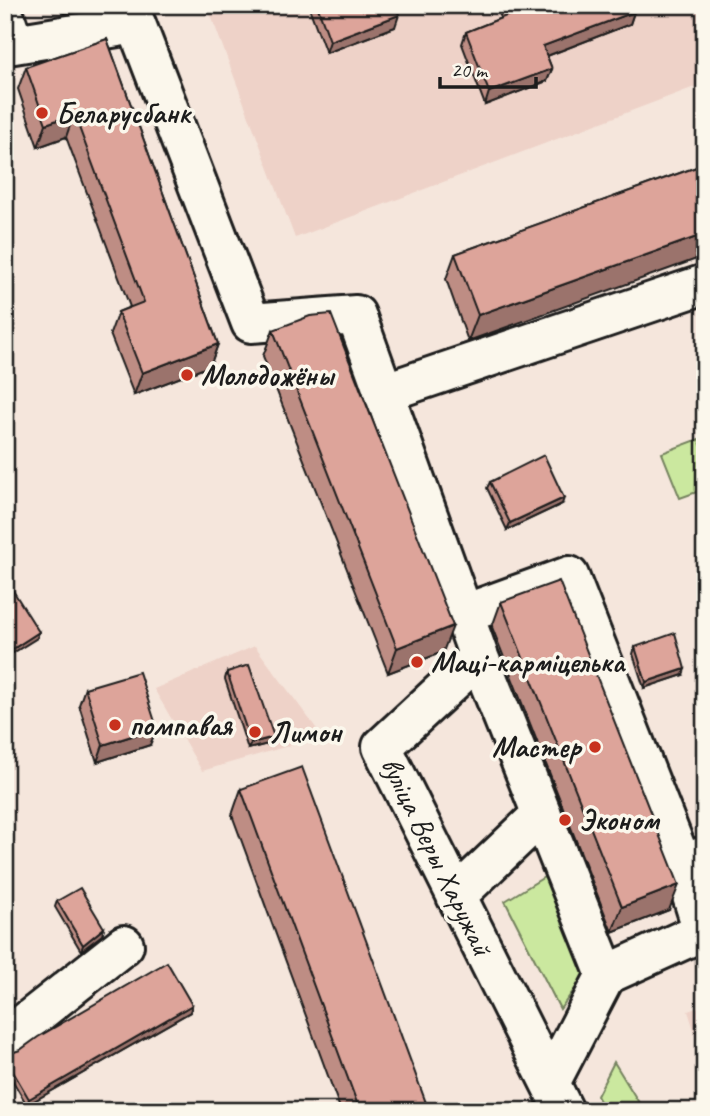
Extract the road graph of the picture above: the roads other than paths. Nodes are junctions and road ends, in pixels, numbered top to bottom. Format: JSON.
{"nodes":[{"id":1,"x":5,"y":18,"type":"edge"},
{"id":2,"x":705,"y":284,"type":"edge"},
{"id":3,"x":383,"y":393,"type":"junction"},
{"id":4,"x":464,"y":614,"type":"junction"},
{"id":5,"x":479,"y":657,"type":"junction"},
{"id":6,"x":542,"y":814,"type":"junction"},
{"id":7,"x":693,"y":860,"type":"edge"},
{"id":8,"x":456,"y":896,"type":"junction"},
{"id":9,"x":124,"y":945,"type":"dead end"},
{"id":10,"x":606,"y":975,"type":"junction"},
{"id":11,"x":5,"y":1039,"type":"edge"},
{"id":12,"x":557,"y":1097,"type":"edge"}],
"edges":[{"from":1,"to":3,"type":"street"},
{"from":2,"to":3,"type":"street"},
{"from":3,"to":4,"type":"street"},
{"from":4,"to":5,"type":"street"},
{"from":4,"to":7,"type":"street"},
{"from":5,"to":6,"type":"street"},
{"from":5,"to":8,"type":"street","name":"вуліца Веры Харужай"},
{"from":6,"to":8,"type":"street"},
{"from":6,"to":10,"type":"street"},
{"from":7,"to":10,"type":"street"},
{"from":8,"to":12,"type":"street","name":"вуліца Веры Харужай"},
{"from":9,"to":11,"type":"street"},
{"from":10,"to":12,"type":"street","name":"вуліца Веры Харужай"}]}
